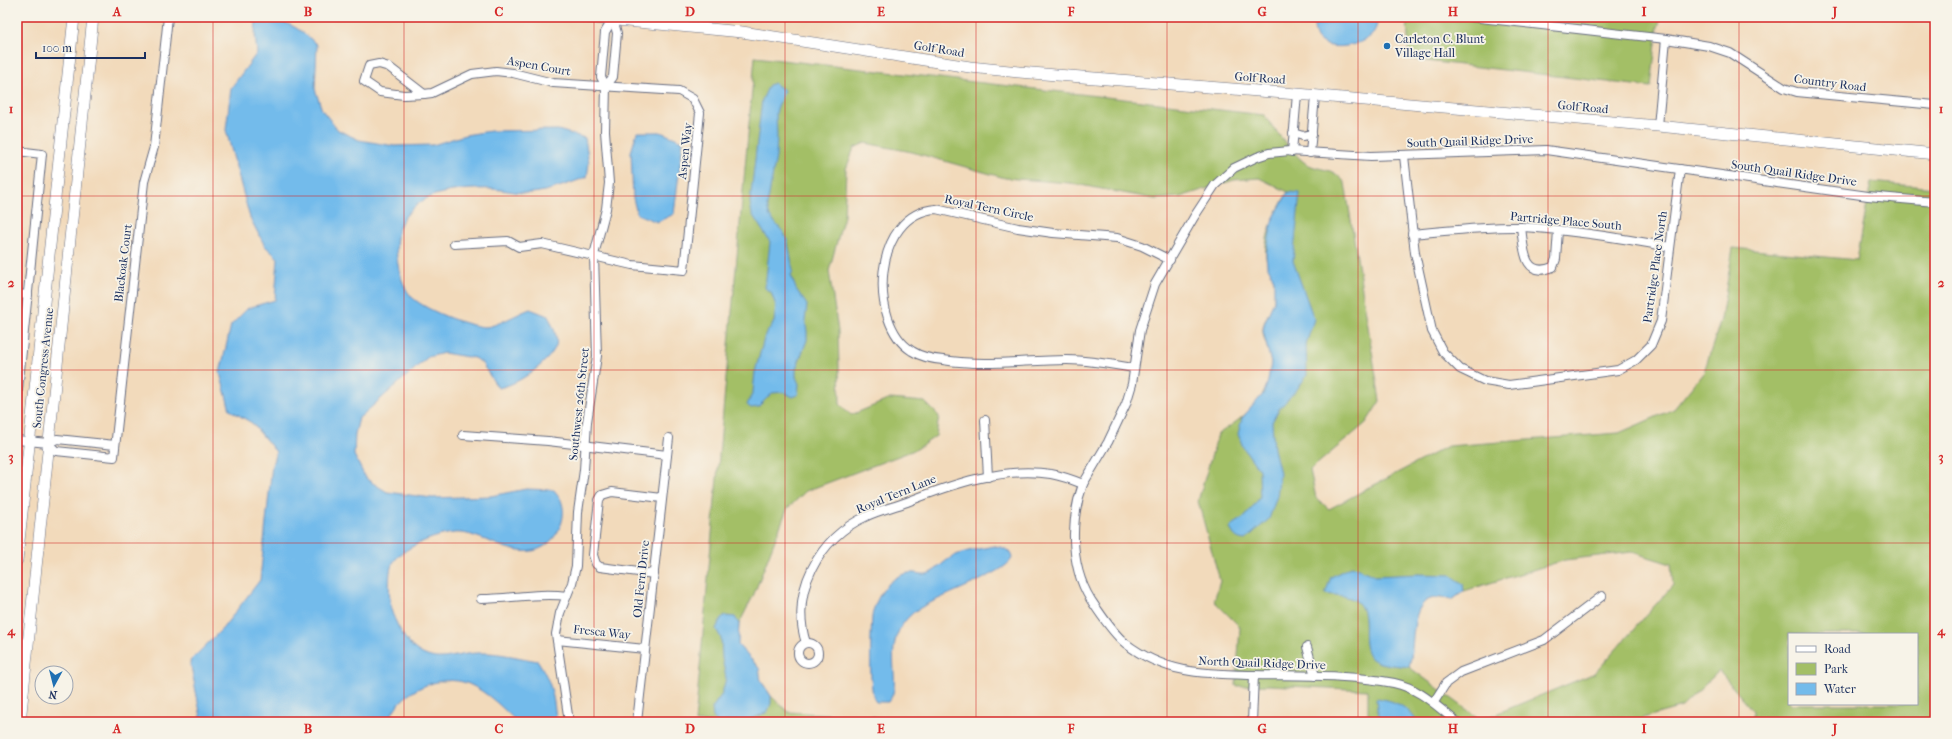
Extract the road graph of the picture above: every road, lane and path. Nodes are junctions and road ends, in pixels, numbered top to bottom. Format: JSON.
{"nodes":[{"id":1,"x":74,"y":17,"type":"edge"},
{"id":2,"x":93,"y":17,"type":"edge"},
{"id":3,"x":168,"y":17,"type":"edge"},
{"id":4,"x":585,"y":17,"type":"edge"},
{"id":5,"x":1471,"y":17,"type":"edge"},
{"id":6,"x":613,"y":19,"type":"junction"},
{"id":7,"x":1666,"y":39,"type":"junction"},
{"id":8,"x":606,"y":86,"type":"junction"},
{"id":9,"x":424,"y":94,"type":"junction"},
{"id":10,"x":1297,"y":94,"type":"junction"},
{"id":11,"x":1315,"y":96,"type":"junction"},
{"id":12,"x":1935,"y":105,"type":"edge"},
{"id":13,"x":1658,"y":126,"type":"junction"},
{"id":14,"x":1293,"y":133,"type":"junction"},
{"id":15,"x":1312,"y":134,"type":"junction"},
{"id":16,"x":17,"y":152,"type":"edge"},
{"id":17,"x":1292,"y":152,"type":"junction"},
{"id":18,"x":1310,"y":153,"type":"junction"},
{"id":19,"x":1935,"y":154,"type":"edge"},
{"id":20,"x":1404,"y":156,"type":"junction"},
{"id":21,"x":1680,"y":170,"type":"junction"},
{"id":22,"x":1935,"y":202,"type":"edge"},
{"id":23,"x":1521,"y":227,"type":"junction"},
{"id":24,"x":1558,"y":230,"type":"junction"},
{"id":25,"x":1412,"y":234,"type":"junction"},
{"id":26,"x":454,"y":244,"type":"dead end"},
{"id":27,"x":1670,"y":246,"type":"junction"},
{"id":28,"x":594,"y":255,"type":"junction"},
{"id":29,"x":1170,"y":260,"type":"junction"},
{"id":30,"x":17,"y":294,"type":"edge"},
{"id":31,"x":28,"y":295,"type":"junction"},
{"id":32,"x":1133,"y":368,"type":"junction"},
{"id":33,"x":17,"y":400,"type":"edge"},
{"id":34,"x":985,"y":420,"type":"dead end"},
{"id":35,"x":463,"y":435,"type":"dead end"},
{"id":36,"x":668,"y":438,"type":"dead end"},
{"id":37,"x":17,"y":440,"type":"edge"},
{"id":38,"x":30,"y":441,"type":"junction"},
{"id":39,"x":80,"y":442,"type":"junction"},
{"id":40,"x":48,"y":443,"type":"junction"},
{"id":41,"x":115,"y":445,"type":"junction"},
{"id":42,"x":586,"y":446,"type":"junction"},
{"id":43,"x":79,"y":453,"type":"junction"},
{"id":44,"x":667,"y":455,"type":"junction"},
{"id":45,"x":988,"y":477,"type":"junction"},
{"id":46,"x":1083,"y":484,"type":"junction"},
{"id":47,"x":662,"y":498,"type":"junction"},
{"id":48,"x":17,"y":560,"type":"edge"},
{"id":49,"x":654,"y":574,"type":"junction"},
{"id":50,"x":567,"y":596,"type":"junction"},
{"id":51,"x":1602,"y":596,"type":"dead end"},
{"id":52,"x":481,"y":599,"type":"dead end"},
{"id":53,"x":557,"y":640,"type":"junction"},
{"id":54,"x":806,"y":644,"type":"dead end"},
{"id":55,"x":1307,"y":647,"type":"dead end"},
{"id":56,"x":645,"y":649,"type":"junction"},
{"id":57,"x":1254,"y":675,"type":"junction"},
{"id":58,"x":1315,"y":676,"type":"junction"},
{"id":59,"x":1434,"y":702,"type":"junction"},
{"id":60,"x":20,"y":722,"type":"edge"},
{"id":61,"x":569,"y":722,"type":"edge"},
{"id":62,"x":637,"y":722,"type":"edge"},
{"id":63,"x":1252,"y":722,"type":"edge"},
{"id":64,"x":1457,"y":722,"type":"edge"}],
"edges":[{"from":1,"to":38,"type":"street","name":"South Congress Avenue"},
{"from":2,"to":40,"type":"street","name":"South Congress Avenue"},
{"from":3,"to":41,"type":"street","name":"Blackoak Court"},
{"from":4,"to":6,"type":"street","name":"Golf Road"},
{"from":5,"to":7,"type":"street","name":"Country Road"},
{"from":6,"to":8,"type":"street","name":"Southwest 26th Street"},
{"from":6,"to":8,"type":"street","name":"Southwest 26th Street"},
{"from":6,"to":10,"type":"street","name":"Golf Road"},
{"from":7,"to":12,"type":"street","name":"Country Road"},
{"from":7,"to":13,"type":"street"},
{"from":8,"to":9,"type":"street","name":"Aspen Court"},
{"from":8,"to":28,"type":"street","name":"Southwest 26th Street"},
{"from":8,"to":28,"type":"street","name":"Aspen Way"},
{"from":9,"to":9,"type":"street","name":"Aspen Court"},
{"from":10,"to":11,"type":"street","name":"Golf Road"},
{"from":10,"to":14,"type":"street"},
{"from":11,"to":13,"type":"street","name":"Golf Road"},
{"from":11,"to":15,"type":"street"},
{"from":13,"to":19,"type":"street","name":"Golf Road"},
{"from":14,"to":15,"type":"street"},
{"from":14,"to":17,"type":"street"},
{"from":15,"to":18,"type":"street"},
{"from":16,"to":31,"type":"street"},
{"from":17,"to":18,"type":"street","name":"South Quail Ridge Drive"},
{"from":17,"to":29,"type":"street","name":"South Quail Ridge Drive"},
{"from":18,"to":20,"type":"street","name":"South Quail Ridge Drive"},
{"from":20,"to":21,"type":"street","name":"South Quail Ridge Drive"},
{"from":20,"to":25,"type":"street","name":"Partridge Place North"},
{"from":21,"to":22,"type":"street","name":"South Quail Ridge Drive"},
{"from":21,"to":27,"type":"street","name":"Partridge Place North"},
{"from":23,"to":24,"type":"street","name":"Partridge Place South"},
{"from":23,"to":24,"type":"street"},
{"from":23,"to":25,"type":"street","name":"Partridge Place South"},
{"from":24,"to":27,"type":"street","name":"Partridge Place South"},
{"from":25,"to":27,"type":"street","name":"Partridge Place North"},
{"from":26,"to":28,"type":"street"},
{"from":28,"to":42,"type":"street","name":"Southwest 26th Street"},
{"from":29,"to":32,"type":"street","name":"South Quail Ridge Drive"},
{"from":29,"to":32,"type":"street","name":"Royal Tern Circle"},
{"from":30,"to":31,"type":"street"},
{"from":31,"to":33,"type":"street"},
{"from":32,"to":46,"type":"street","name":"North Quail Ridge Drive"},
{"from":34,"to":45,"type":"street"},
{"from":35,"to":42,"type":"street"},
{"from":36,"to":44,"type":"street","name":"Old Fern Drive"},
{"from":37,"to":38,"type":"street"},
{"from":38,"to":40,"type":"street"},
{"from":38,"to":48,"type":"street","name":"South Congress Avenue"},
{"from":39,"to":40,"type":"street"},
{"from":39,"to":41,"type":"street"},
{"from":39,"to":43,"type":"street"},
{"from":40,"to":43,"type":"street"},
{"from":40,"to":60,"type":"street","name":"South Congress Avenue"},
{"from":41,"to":43,"type":"street","name":"Blackoak Court"},
{"from":42,"to":44,"type":"street"},
{"from":42,"to":50,"type":"street","name":"Southwest 26th Street"},
{"from":44,"to":47,"type":"street","name":"Old Fern Drive"},
{"from":45,"to":46,"type":"street","name":"Royal Tern Lane"},
{"from":45,"to":54,"type":"street","name":"Royal Tern Lane"},
{"from":46,"to":57,"type":"street","name":"North Quail Ridge Drive"},
{"from":47,"to":49,"type":"street","name":"Old Fern Drive"},
{"from":47,"to":49,"type":"street"},
{"from":49,"to":56,"type":"street","name":"Old Fern Drive"},
{"from":50,"to":52,"type":"street"},
{"from":50,"to":53,"type":"street","name":"Southwest 26th Street"},
{"from":51,"to":59,"type":"street"},
{"from":53,"to":56,"type":"street","name":"Fresca Way"},
{"from":53,"to":61,"type":"street","name":"Southwest 26th Street"},
{"from":55,"to":58,"type":"street"},
{"from":56,"to":62,"type":"street","name":"Old Fern Drive"},
{"from":57,"to":58,"type":"street","name":"North Quail Ridge Drive"},
{"from":57,"to":63,"type":"street"},
{"from":58,"to":59,"type":"street","name":"North Quail Ridge Drive"},
{"from":59,"to":64,"type":"street","name":"North Quail Ridge Drive"}]}
